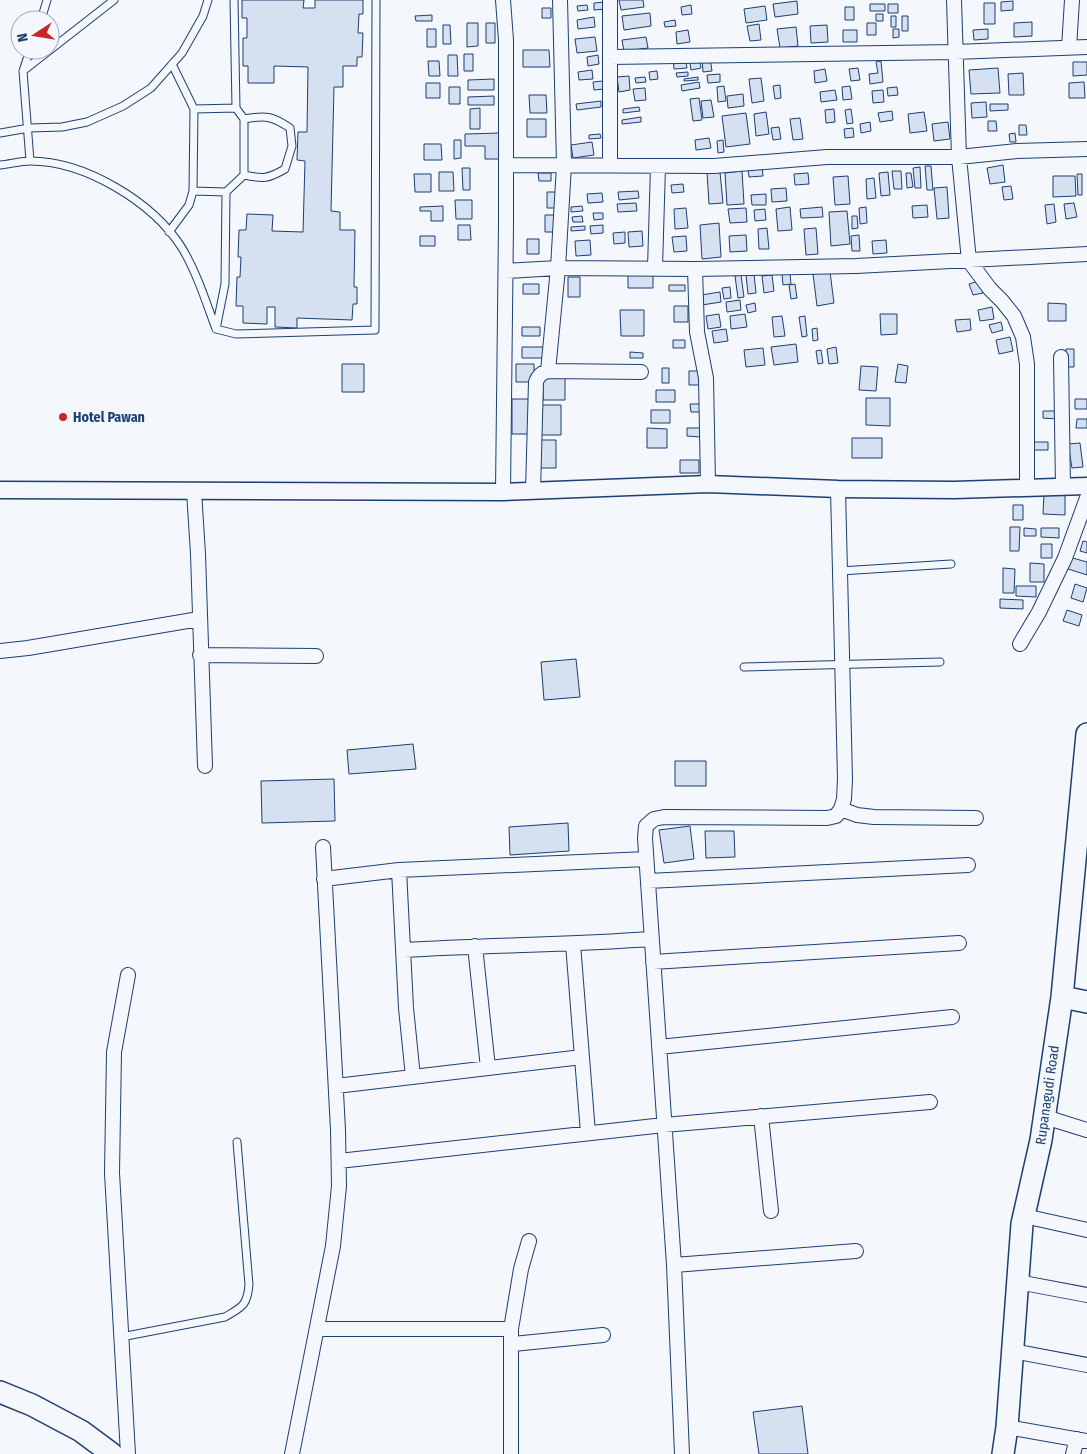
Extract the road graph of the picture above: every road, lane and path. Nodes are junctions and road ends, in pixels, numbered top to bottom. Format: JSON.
{"nodes":[{"id":1,"x":114,"y":0,"type":"edge"},
{"id":2,"x":208,"y":0,"type":"edge"},
{"id":3,"x":234,"y":0,"type":"edge"},
{"id":4,"x":376,"y":0,"type":"edge"},
{"id":5,"x":504,"y":0,"type":"edge"},
{"id":6,"x":560,"y":0,"type":"edge"},
{"id":7,"x":610,"y":0,"type":"edge"},
{"id":8,"x":954,"y":0,"type":"edge"},
{"id":9,"x":1072,"y":0,"type":"edge"},
{"id":10,"x":1087,"y":47,"type":"edge"},
{"id":11,"x":1069,"y":48,"type":"junction"},
{"id":12,"x":955,"y":52,"type":"junction"},
{"id":13,"x":610,"y":57,"type":"junction"},
{"id":14,"x":27,"y":60,"type":"edge"},
{"id":15,"x":172,"y":64,"type":"junction"},
{"id":16,"x":23,"y":71,"type":"junction"},
{"id":17,"x":236,"y":108,"type":"junction"},
{"id":18,"x":194,"y":109,"type":"junction"},
{"id":19,"x":244,"y":119,"type":"junction"},
{"id":20,"x":28,"y":128,"type":"junction"},
{"id":21,"x":0,"y":133,"type":"edge"},
{"id":22,"x":1087,"y":149,"type":"edge"},
{"id":23,"x":959,"y":157,"type":"junction"},
{"id":24,"x":30,"y":161,"type":"junction"},
{"id":25,"x":0,"y":165,"type":"edge"},
{"id":26,"x":506,"y":165,"type":"junction"},
{"id":27,"x":564,"y":165,"type":"junction"},
{"id":28,"x":610,"y":165,"type":"junction"},
{"id":29,"x":658,"y":166,"type":"junction"},
{"id":30,"x":244,"y":175,"type":"junction"},
{"id":31,"x":193,"y":191,"type":"junction"},
{"id":32,"x":226,"y":192,"type":"junction"},
{"id":33,"x":170,"y":232,"type":"junction"},
{"id":34,"x":1087,"y":254,"type":"edge"},
{"id":35,"x":969,"y":261,"type":"junction"},
{"id":36,"x":558,"y":268,"type":"junction"},
{"id":37,"x":655,"y":268,"type":"junction"},
{"id":38,"x":695,"y":268,"type":"junction"},
{"id":39,"x":506,"y":271,"type":"junction"},
{"id":40,"x":216,"y":329,"type":"junction"},
{"id":41,"x":1061,"y":357,"type":"dead end"},
{"id":42,"x":548,"y":372,"type":"junction"},
{"id":43,"x":641,"y":372,"type":"dead end"},
{"id":44,"x":708,"y":484,"type":"junction"},
{"id":45,"x":1027,"y":486,"type":"junction"},
{"id":46,"x":1064,"y":486,"type":"junction"},
{"id":47,"x":1087,"y":486,"type":"edge"},
{"id":48,"x":838,"y":489,"type":"junction"},
{"id":49,"x":0,"y":490,"type":"edge"},
{"id":50,"x":194,"y":491,"type":"junction"},
{"id":51,"x":532,"y":491,"type":"junction"},
{"id":52,"x":503,"y":492,"type":"junction"},
{"id":53,"x":1087,"y":498,"type":"edge"},
{"id":54,"x":951,"y":564,"type":"dead end"},
{"id":55,"x":840,"y":571,"type":"junction"},
{"id":56,"x":199,"y":619,"type":"junction"},
{"id":57,"x":1020,"y":644,"type":"dead end"},
{"id":58,"x":0,"y":651,"type":"edge"},
{"id":59,"x":200,"y":655,"type":"junction"},
{"id":60,"x":316,"y":656,"type":"dead end"},
{"id":61,"x":940,"y":662,"type":"dead end"},
{"id":62,"x":842,"y":665,"type":"junction"},
{"id":63,"x":744,"y":667,"type":"dead end"},
{"id":64,"x":1087,"y":734,"type":"edge"},
{"id":65,"x":205,"y":766,"type":"dead end"},
{"id":66,"x":841,"y":809,"type":"junction"},
{"id":67,"x":976,"y":818,"type":"dead end"},
{"id":68,"x":1082,"y":840,"type":"edge"},
{"id":69,"x":323,"y":847,"type":"dead end"},
{"id":70,"x":646,"y":859,"type":"junction"},
{"id":71,"x":968,"y":865,"type":"dead end"},
{"id":72,"x":399,"y":870,"type":"junction"},
{"id":73,"x":324,"y":879,"type":"junction"},
{"id":74,"x":648,"y":881,"type":"junction"},
{"id":75,"x":651,"y":939,"type":"junction"},
{"id":76,"x":959,"y":943,"type":"dead end"},
{"id":77,"x":573,"y":944,"type":"junction"},
{"id":78,"x":475,"y":946,"type":"junction"},
{"id":79,"x":404,"y":950,"type":"junction"},
{"id":80,"x":653,"y":962,"type":"junction"},
{"id":81,"x":128,"y":975,"type":"dead end"},
{"id":82,"x":1062,"y":997,"type":"junction"},
{"id":83,"x":1087,"y":1002,"type":"edge"},
{"id":84,"x":952,"y":1017,"type":"dead end"},
{"id":85,"x":659,"y":1047,"type":"junction"},
{"id":86,"x":582,"y":1057,"type":"junction"},
{"id":87,"x":488,"y":1068,"type":"junction"},
{"id":88,"x":413,"y":1077,"type":"junction"},
{"id":89,"x":336,"y":1086,"type":"junction"},
{"id":90,"x":930,"y":1102,"type":"dead end"},
{"id":91,"x":760,"y":1116,"type":"junction"},
{"id":92,"x":1045,"y":1117,"type":"junction"},
{"id":93,"x":664,"y":1125,"type":"junction"},
{"id":94,"x":1087,"y":1130,"type":"edge"},
{"id":95,"x":588,"y":1133,"type":"junction"},
{"id":96,"x":237,"y":1142,"type":"dead end"},
{"id":97,"x":339,"y":1161,"type":"junction"},
{"id":98,"x":770,"y":1211,"type":"dead end"},
{"id":99,"x":1024,"y":1216,"type":"junction"},
{"id":100,"x":1087,"y":1230,"type":"edge"},
{"id":101,"x":529,"y":1241,"type":"dead end"},
{"id":102,"x":856,"y":1251,"type":"dead end"},
{"id":103,"x":674,"y":1265,"type":"junction"},
{"id":104,"x":1018,"y":1282,"type":"junction"},
{"id":105,"x":1087,"y":1295,"type":"edge"},
{"id":106,"x":318,"y":1329,"type":"junction"},
{"id":107,"x":512,"y":1329,"type":"junction"},
{"id":108,"x":603,"y":1335,"type":"dead end"},
{"id":109,"x":121,"y":1337,"type":"junction"},
{"id":110,"x":512,"y":1344,"type":"junction"},
{"id":111,"x":1013,"y":1351,"type":"junction"},
{"id":112,"x":1087,"y":1365,"type":"edge"},
{"id":113,"x":0,"y":1392,"type":"edge"},
{"id":114,"x":1007,"y":1427,"type":"junction"},
{"id":115,"x":1082,"y":1440,"type":"edge"},
{"id":116,"x":112,"y":1454,"type":"edge"},
{"id":117,"x":128,"y":1454,"type":"edge"},
{"id":118,"x":292,"y":1454,"type":"edge"},
{"id":119,"x":511,"y":1454,"type":"edge"},
{"id":120,"x":682,"y":1454,"type":"edge"},
{"id":121,"x":1003,"y":1454,"type":"edge"},
{"id":122,"x":1073,"y":1454,"type":"edge"}],
"edges":[{"from":1,"to":16,"type":"lane"},
{"from":2,"to":15,"type":"lane"},
{"from":3,"to":17,"type":"lane"},
{"from":4,"to":40,"type":"lane"},
{"from":5,"to":26,"type":"street"},
{"from":6,"to":27,"type":"street"},
{"from":7,"to":13,"type":"street"},
{"from":8,"to":12,"type":"street"},
{"from":9,"to":11,"type":"street"},
{"from":10,"to":11,"type":"street"},
{"from":11,"to":12,"type":"street"},
{"from":12,"to":13,"type":"street"},
{"from":12,"to":23,"type":"street"},
{"from":13,"to":28,"type":"street"},
{"from":14,"to":16,"type":"lane"},
{"from":15,"to":18,"type":"lane"},
{"from":15,"to":20,"type":"lane"},
{"from":16,"to":20,"type":"lane"},
{"from":17,"to":18,"type":"lane"},
{"from":17,"to":19,"type":"lane"},
{"from":18,"to":31,"type":"lane"},
{"from":19,"to":30,"type":"lane"},
{"from":19,"to":30,"type":"lane"},
{"from":20,"to":21,"type":"lane"},
{"from":20,"to":24,"type":"lane"},
{"from":22,"to":23,"type":"street"},
{"from":23,"to":29,"type":"street"},
{"from":23,"to":35,"type":"street"},
{"from":24,"to":25,"type":"lane"},
{"from":24,"to":33,"type":"lane"},
{"from":26,"to":27,"type":"street"},
{"from":26,"to":39,"type":"street"},
{"from":27,"to":28,"type":"street"},
{"from":27,"to":36,"type":"street"},
{"from":28,"to":29,"type":"street"},
{"from":29,"to":37,"type":"street"},
{"from":30,"to":32,"type":"lane"},
{"from":31,"to":32,"type":"lane"},
{"from":31,"to":33,"type":"lane"},
{"from":32,"to":40,"type":"lane"},
{"from":33,"to":40,"type":"lane"},
{"from":34,"to":35,"type":"street"},
{"from":35,"to":38,"type":"street"},
{"from":35,"to":45,"type":"street"},
{"from":36,"to":37,"type":"street"},
{"from":36,"to":39,"type":"street"},
{"from":36,"to":42,"type":"street"},
{"from":37,"to":38,"type":"street"},
{"from":38,"to":44,"type":"street"},
{"from":39,"to":52,"type":"street"},
{"from":41,"to":46,"type":"street"},
{"from":42,"to":43,"type":"street"},
{"from":42,"to":51,"type":"street"},
{"from":44,"to":48,"type":"street"},
{"from":44,"to":51,"type":"street"},
{"from":45,"to":46,"type":"street"},
{"from":45,"to":48,"type":"street"},
{"from":46,"to":47,"type":"street"},
{"from":48,"to":55,"type":"street"},
{"from":49,"to":50,"type":"street"},
{"from":50,"to":52,"type":"street"},
{"from":50,"to":56,"type":"street"},
{"from":51,"to":52,"type":"street"},
{"from":53,"to":57,"type":"street"},
{"from":54,"to":55,"type":"lane"},
{"from":55,"to":62,"type":"street"},
{"from":56,"to":58,"type":"street"},
{"from":56,"to":59,"type":"street"},
{"from":59,"to":60,"type":"street"},
{"from":59,"to":65,"type":"street"},
{"from":61,"to":62,"type":"lane"},
{"from":62,"to":63,"type":"lane"},
{"from":62,"to":66,"type":"street"},
{"from":64,"to":68,"type":"main road","name":"Rupanagudi Road"},
{"from":66,"to":67,"type":"street"},
{"from":66,"to":70,"type":"street"},
{"from":68,"to":82,"type":"main road","name":"Rupanagudi Road"},
{"from":69,"to":73,"type":"street"},
{"from":70,"to":72,"type":"street"},
{"from":70,"to":74,"type":"street"},
{"from":71,"to":74,"type":"street"},
{"from":72,"to":73,"type":"street"},
{"from":72,"to":79,"type":"street"},
{"from":73,"to":89,"type":"street"},
{"from":74,"to":75,"type":"street"},
{"from":75,"to":77,"type":"street"},
{"from":75,"to":80,"type":"street"},
{"from":76,"to":80,"type":"street"},
{"from":77,"to":78,"type":"street"},
{"from":77,"to":86,"type":"street"},
{"from":78,"to":79,"type":"street"},
{"from":78,"to":87,"type":"street"},
{"from":79,"to":88,"type":"street"},
{"from":80,"to":85,"type":"street"},
{"from":81,"to":109,"type":"street"},
{"from":82,"to":83,"type":"main road"},
{"from":82,"to":92,"type":"main road","name":"Rupanagudi Road"},
{"from":84,"to":85,"type":"street"},
{"from":85,"to":93,"type":"street"},
{"from":86,"to":87,"type":"street"},
{"from":86,"to":95,"type":"street"},
{"from":87,"to":88,"type":"street"},
{"from":88,"to":89,"type":"street"},
{"from":89,"to":97,"type":"street"},
{"from":90,"to":91,"type":"street"},
{"from":91,"to":93,"type":"street"},
{"from":91,"to":98,"type":"street"},
{"from":92,"to":94,"type":"street"},
{"from":92,"to":99,"type":"main road","name":"Rupanagudi Road"},
{"from":93,"to":95,"type":"street"},
{"from":93,"to":103,"type":"street"},
{"from":95,"to":97,"type":"street"},
{"from":96,"to":109,"type":"lane"},
{"from":97,"to":106,"type":"street"},
{"from":99,"to":100,"type":"street"},
{"from":99,"to":104,"type":"main road","name":"Rupanagudi Road"},
{"from":101,"to":107,"type":"street"},
{"from":102,"to":103,"type":"street"},
{"from":103,"to":120,"type":"street"},
{"from":104,"to":105,"type":"street"},
{"from":104,"to":111,"type":"main road","name":"Rupanagudi Road"},
{"from":106,"to":107,"type":"street"},
{"from":106,"to":118,"type":"street"},
{"from":107,"to":110,"type":"street"},
{"from":108,"to":110,"type":"street"},
{"from":109,"to":117,"type":"street"},
{"from":110,"to":119,"type":"street"},
{"from":111,"to":112,"type":"street"},
{"from":111,"to":114,"type":"main road","name":"Rupanagudi Road"},
{"from":113,"to":116,"type":"main road"},
{"from":114,"to":115,"type":"street"},
{"from":114,"to":121,"type":"main road","name":"Rupanagudi Road"},
{"from":115,"to":122,"type":"street"}]}
